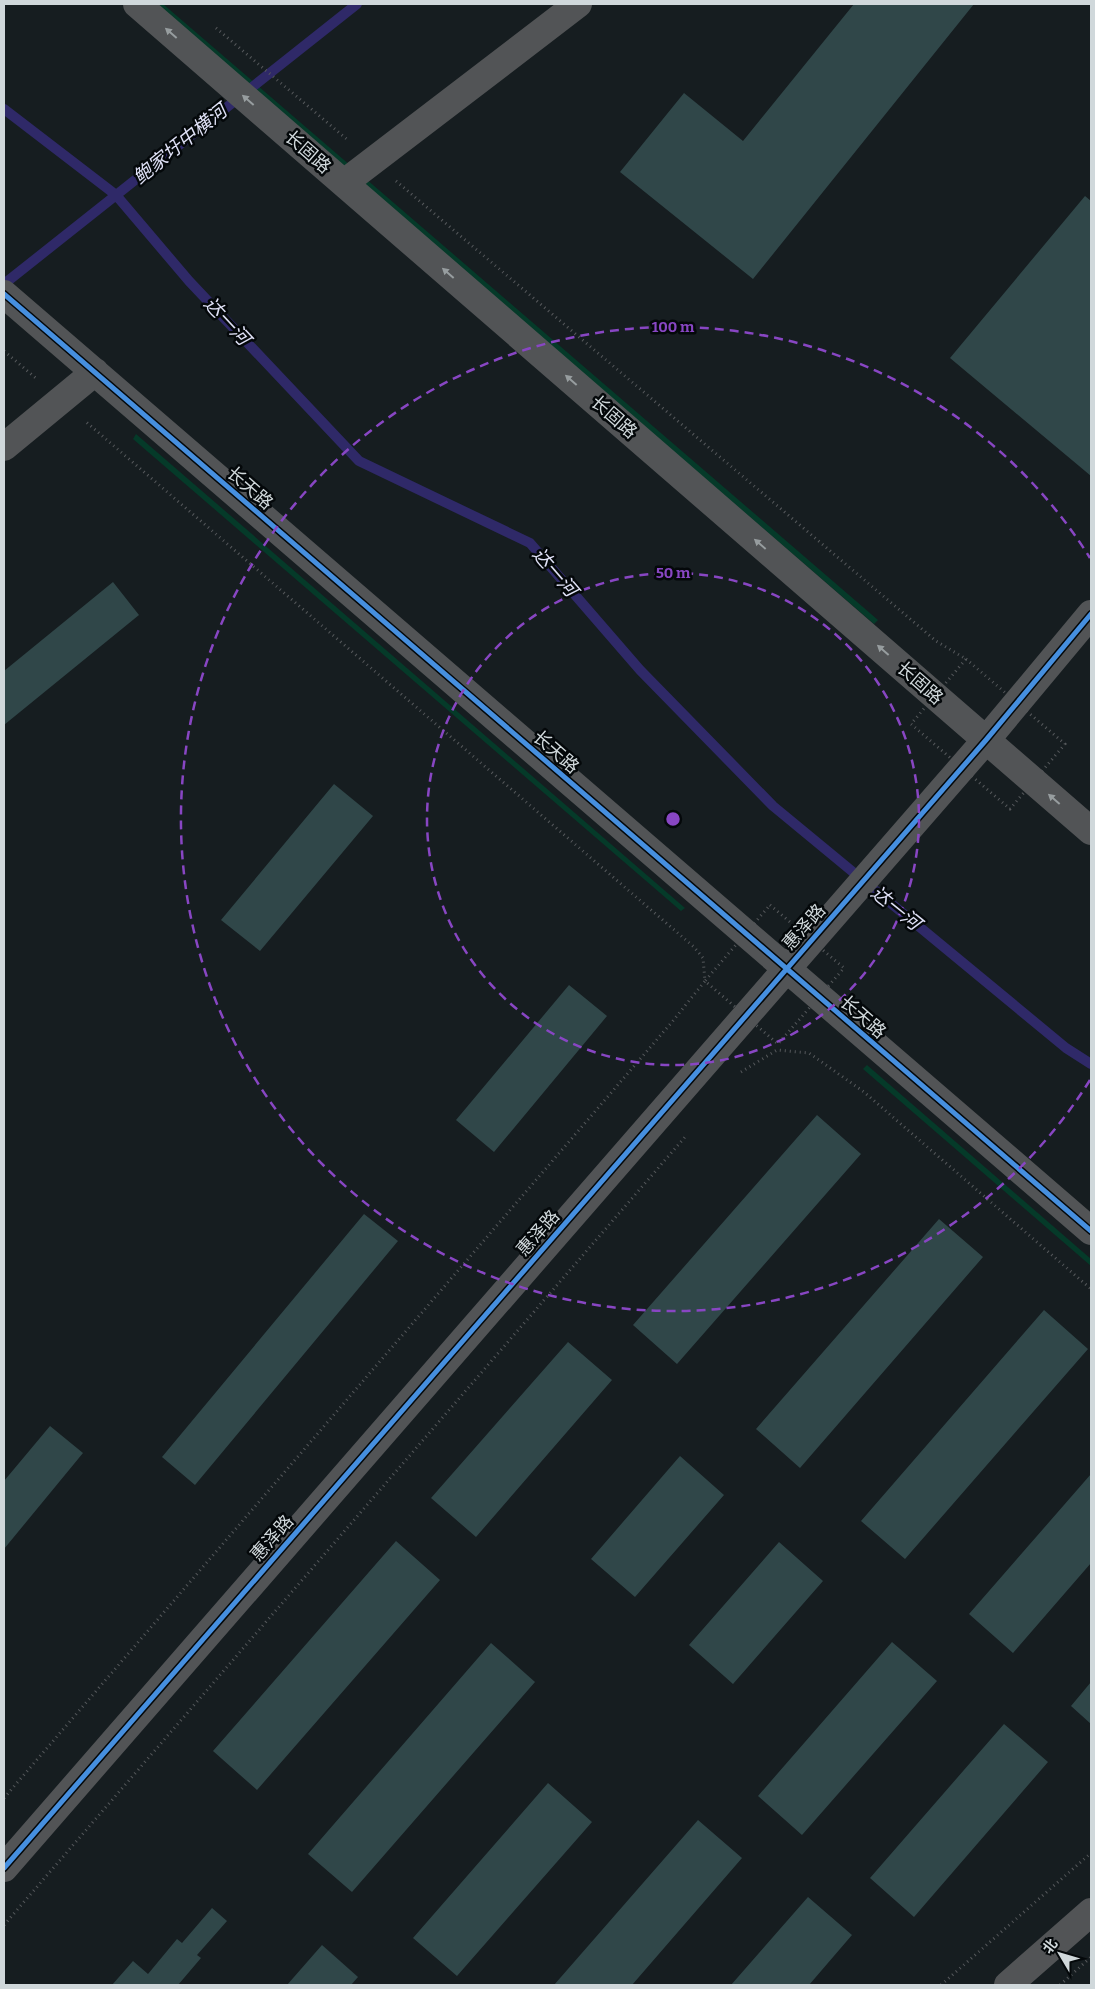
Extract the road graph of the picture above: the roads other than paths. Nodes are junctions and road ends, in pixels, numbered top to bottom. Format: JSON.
{"nodes":[{"id":1,"x":137,"y":4,"type":"edge"},
{"id":2,"x":578,"y":4,"type":"edge"},
{"id":3,"x":344,"y":183,"type":"junction"},
{"id":4,"x":4,"y":294,"type":"edge"},
{"id":5,"x":95,"y":372,"type":"junction"},
{"id":6,"x":4,"y":447,"type":"edge"},
{"id":7,"x":1091,"y":614,"type":"edge"},
{"id":8,"x":986,"y":740,"type":"junction"},
{"id":9,"x":1091,"y":831,"type":"edge"},
{"id":10,"x":786,"y":969,"type":"junction"},
{"id":11,"x":1091,"y":1231,"type":"edge"},
{"id":12,"x":4,"y":1868,"type":"edge"},
{"id":13,"x":1091,"y":1912,"type":"edge"},
{"id":14,"x":1008,"y":1985,"type":"edge"}],
"edges":[{"from":3,"to":1,"type":"street","name":"长固路","one_way":true},
{"from":2,"to":3,"type":"street"},
{"from":8,"to":3,"type":"street","name":"长固路","one_way":true},
{"from":4,"to":5,"type":"street","name":"长天路"},
{"from":5,"to":6,"type":"street"},
{"from":5,"to":10,"type":"street","name":"长天路"},
{"from":7,"to":8,"type":"street","name":"惠泽路"},
{"from":9,"to":8,"type":"street","name":"长固路","one_way":true},
{"from":8,"to":10,"type":"street","name":"惠泽路"},
{"from":10,"to":11,"type":"street","name":"长天路"},
{"from":10,"to":12,"type":"street","name":"惠泽路"},
{"from":13,"to":14,"type":"street"}]}
